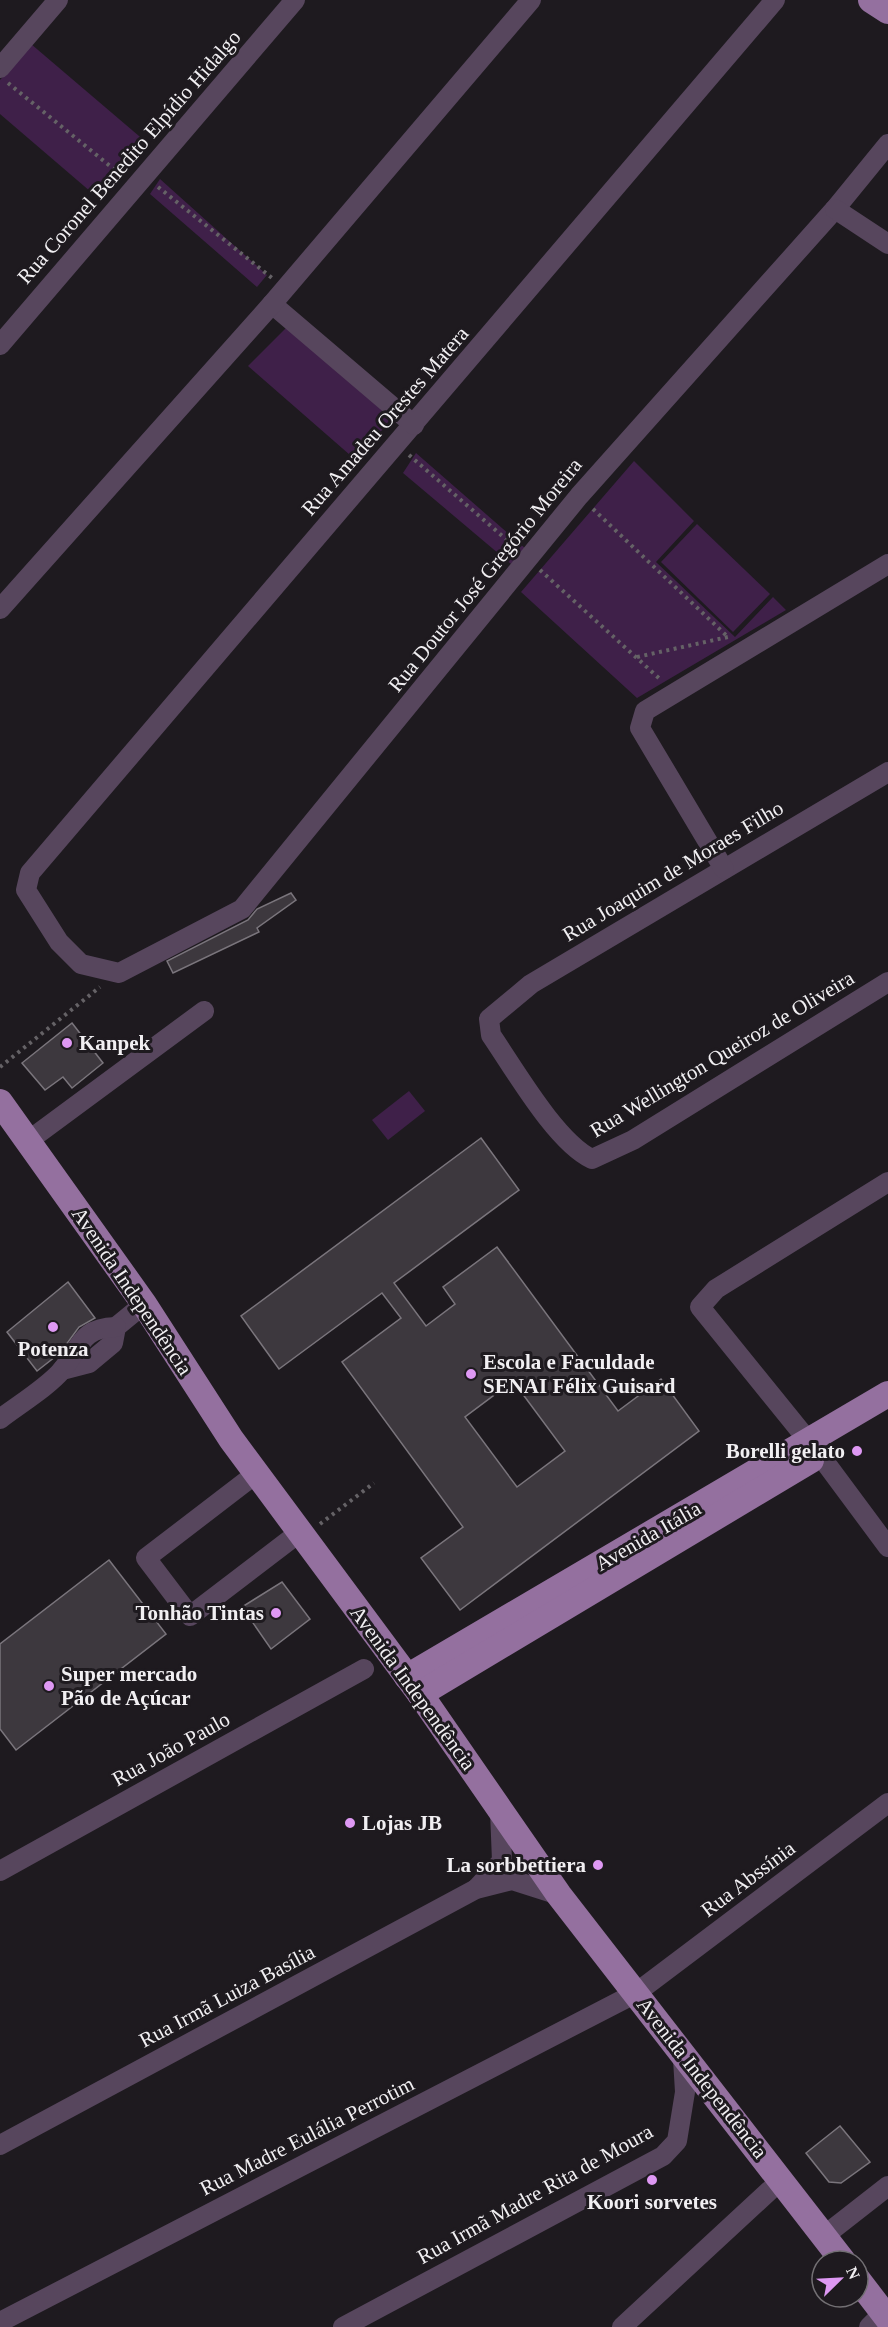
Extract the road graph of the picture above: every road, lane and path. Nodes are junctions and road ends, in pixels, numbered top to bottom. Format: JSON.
{"nodes":[{"id":1,"x":58,"y":0,"type":"edge"},
{"id":2,"x":295,"y":0,"type":"edge"},
{"id":3,"x":531,"y":0,"type":"edge"},
{"id":4,"x":775,"y":0,"type":"edge"},
{"id":5,"x":872,"y":0,"type":"edge"},
{"id":6,"x":888,"y":11,"type":"edge"},
{"id":7,"x":0,"y":68,"type":"edge"},
{"id":8,"x":0,"y":77,"type":"edge"},
{"id":9,"x":888,"y":144,"type":"edge"},
{"id":10,"x":144,"y":176,"type":"junction"},
{"id":11,"x":836,"y":208,"type":"junction"},
{"id":12,"x":888,"y":244,"type":"edge"},
{"id":13,"x":285,"y":288,"type":"junction"},
{"id":14,"x":272,"y":304,"type":"junction"},
{"id":15,"x":0,"y":345,"type":"edge"},
{"id":16,"x":414,"y":425,"type":"junction"},
{"id":17,"x":397,"y":444,"type":"junction"},
{"id":18,"x":579,"y":496,"type":"junction"},
{"id":19,"x":528,"y":559,"type":"junction"},
{"id":20,"x":888,"y":564,"type":"edge"},
{"id":21,"x":0,"y":609,"type":"edge"},
{"id":22,"x":728,"y":637,"type":"junction"},
{"id":23,"x":744,"y":651,"type":"junction"},
{"id":24,"x":636,"y":657,"type":"junction"},
{"id":25,"x":675,"y":692,"type":"junction"},
{"id":26,"x":888,"y":772,"type":"edge"},
{"id":27,"x":724,"y":868,"type":"junction"},
{"id":28,"x":119,"y":973,"type":"junction"},
{"id":29,"x":888,"y":982,"type":"edge"},
{"id":30,"x":204,"y":1011,"type":"dead end"},
{"id":31,"x":0,"y":1067,"type":"edge"},
{"id":32,"x":0,"y":1102,"type":"edge"},
{"id":33,"x":28,"y":1141,"type":"junction"},
{"id":34,"x":580,"y":1153,"type":"joint"},
{"id":35,"x":888,"y":1182,"type":"edge"},
{"id":36,"x":144,"y":1304,"type":"junction"},
{"id":37,"x":888,"y":1394,"type":"edge"},
{"id":38,"x":888,"y":1413,"type":"edge"},
{"id":39,"x":0,"y":1419,"type":"edge"},
{"id":40,"x":814,"y":1448,"type":"junction"},
{"id":41,"x":257,"y":1473,"type":"junction"},
{"id":42,"x":374,"y":1483,"type":"dead end"},
{"id":43,"x":301,"y":1534,"type":"junction"},
{"id":44,"x":888,"y":1547,"type":"edge"},
{"id":45,"x":364,"y":1669,"type":"dead end"},
{"id":46,"x":413,"y":1685,"type":"junction"},
{"id":47,"x":888,"y":1803,"type":"edge"},
{"id":48,"x":500,"y":1811,"type":"junction"},
{"id":49,"x":0,"y":1871,"type":"edge"},
{"id":50,"x":477,"y":1889,"type":"junction"},
{"id":51,"x":559,"y":1896,"type":"junction"},
{"id":52,"x":636,"y":1994,"type":"junction"},
{"id":53,"x":683,"y":2059,"type":"junction"},
{"id":54,"x":0,"y":2145,"type":"edge"},
{"id":55,"x":781,"y":2180,"type":"junction"},
{"id":56,"x":888,"y":2186,"type":"edge"},
{"id":57,"x":824,"y":2236,"type":"junction"},
{"id":58,"x":834,"y":2249,"type":"edge"},
{"id":59,"x":870,"y":2302,"type":"edge"},
{"id":60,"x":880,"y":2320,"type":"edge"},
{"id":61,"x":0,"y":2322,"type":"edge"},
{"id":62,"x":343,"y":2327,"type":"edge"},
{"id":63,"x":622,"y":2327,"type":"edge"}],
"edges":[{"from":1,"to":7,"type":"street"},
{"from":2,"to":10,"type":"street","name":"Rua Coronel Benedito Elpídio Hidalgo"},
{"from":3,"to":13,"type":"street"},
{"from":4,"to":16,"type":"street","name":"Rua Amadeu Orestes Matera"},
{"from":5,"to":6,"type":"main road"},
{"from":8,"to":10,"type":"path"},
{"from":9,"to":11,"type":"street","name":"Rua Doutor José Gregório Moreira"},
{"from":10,"to":13,"type":"path"},
{"from":10,"to":15,"type":"street","name":"Rua Coronel Benedito Elpídio Hidalgo"},
{"from":11,"to":12,"type":"street"},
{"from":11,"to":18,"type":"street","name":"Rua Doutor José Gregório Moreira"},
{"from":13,"to":14,"type":"street"},
{"from":14,"to":16,"type":"street"},
{"from":14,"to":21,"type":"street"},
{"from":16,"to":17,"type":"street","name":"Rua Amadeu Orestes Matera"},
{"from":17,"to":19,"type":"path"},
{"from":17,"to":28,"type":"street","name":"Rua Amadeu Orestes Matera"},
{"from":18,"to":19,"type":"street","name":"Rua Doutor José Gregório Moreira"},
{"from":18,"to":22,"type":"path"},
{"from":19,"to":24,"type":"path"},
{"from":19,"to":28,"type":"street","name":"Rua Doutor José Gregório Moreira"},
{"from":20,"to":23,"type":"street"},
{"from":22,"to":23,"type":"path"},
{"from":22,"to":24,"type":"path"},
{"from":23,"to":25,"type":"street"},
{"from":24,"to":25,"type":"path"},
{"from":25,"to":27,"type":"street"},
{"from":26,"to":27,"type":"street","name":"Rua Joaquim de Moraes Filho"},
{"from":27,"to":34,"type":"street","name":"Rua Joaquim de Moraes Filho"},
{"from":28,"to":31,"type":"path"},
{"from":29,"to":34,"type":"street","name":"Rua Wellington Queiroz de Oliveira"},
{"from":30,"to":33,"type":"street"},
{"from":32,"to":33,"type":"main road","name":"Avenida Independência"},
{"from":33,"to":36,"type":"main road","name":"Avenida Independência"},
{"from":35,"to":40,"type":"street"},
{"from":36,"to":39,"type":"street"},
{"from":36,"to":41,"type":"main road","name":"Avenida Independência"},
{"from":37,"to":40,"type":"main road","name":"Avenida Itália"},
{"from":38,"to":40,"type":"main road","name":"Avenida Itália"},
{"from":40,"to":44,"type":"street"},
{"from":40,"to":46,"type":"main road","name":"Avenida Itália"},
{"from":41,"to":43,"type":"main road","name":"Avenida Independência"},
{"from":41,"to":43,"type":"street"},
{"from":42,"to":43,"type":"path"},
{"from":43,"to":46,"type":"main road","name":"Avenida Independência"},
{"from":45,"to":49,"type":"street","name":"Rua João Paulo"},
{"from":46,"to":48,"type":"main road","name":"Avenida Independência"},
{"from":47,"to":52,"type":"street","name":"Rua Abssínia"},
{"from":48,"to":50,"type":"street","name":"Rua Irmã Luiza Basília"},
{"from":48,"to":51,"type":"main road","name":"Avenida Independência"},
{"from":50,"to":51,"type":"street","name":"Rua Irmã Luiza Basília"},
{"from":50,"to":54,"type":"street","name":"Rua Irmã Luiza Basília"},
{"from":51,"to":52,"type":"main road","name":"Avenida Independência"},
{"from":52,"to":53,"type":"main road","name":"Avenida Independência"},
{"from":52,"to":61,"type":"street","name":"Rua Madre Eulália Perrotim"},
{"from":53,"to":55,"type":"main road","name":"Avenida Independência"},
{"from":53,"to":62,"type":"street","name":"Rua Irmã Madre Rita de Moura"},
{"from":55,"to":57,"type":"main road","name":"Avenida Independência"},
{"from":55,"to":63,"type":"street"},
{"from":56,"to":57,"type":"street"},
{"from":57,"to":58,"type":"main road","name":"Avenida Independência"},
{"from":59,"to":60,"type":"main road"}]}
